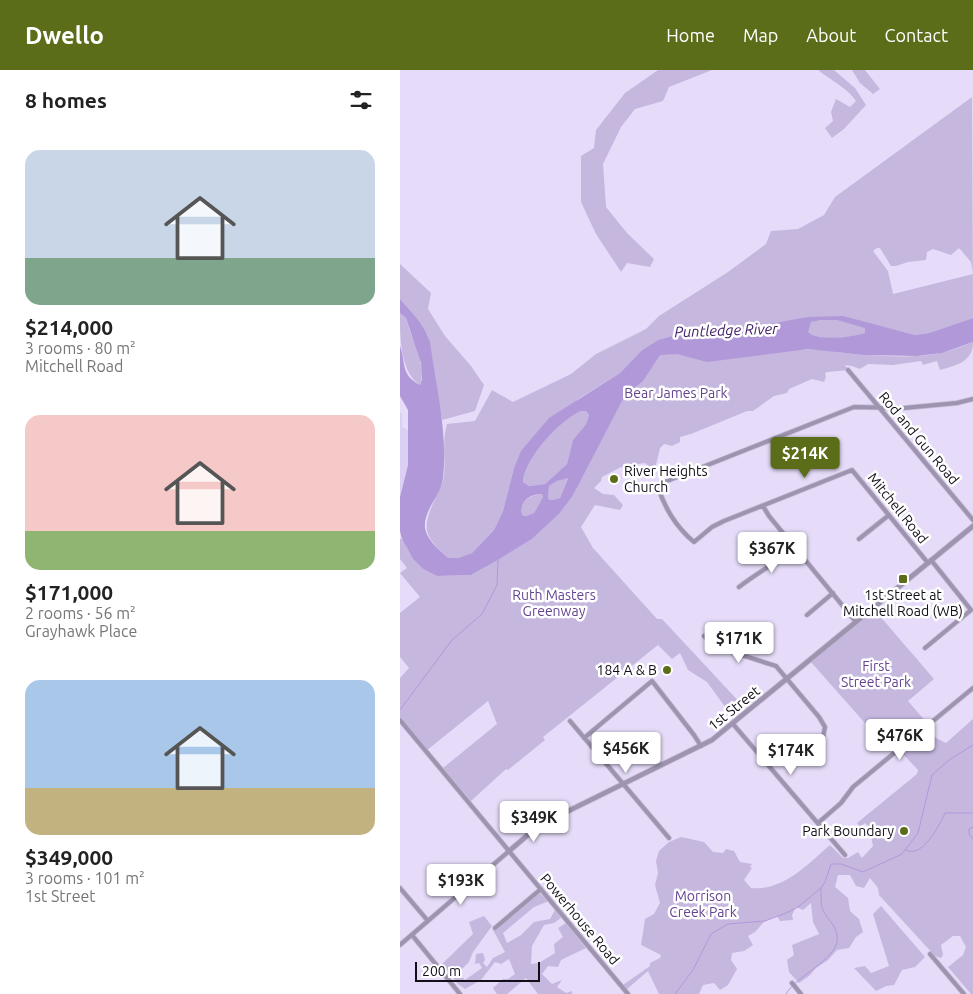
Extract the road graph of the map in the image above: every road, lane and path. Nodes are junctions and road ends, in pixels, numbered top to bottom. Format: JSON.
{"nodes":[{"id":1,"x":848,"y":370,"type":"dead end"},
{"id":2,"x":973,"y":399,"type":"edge"},
{"id":3,"x":880,"y":408,"type":"junction"},
{"id":4,"x":763,"y":506,"type":"junction"},
{"id":5,"x":889,"y":514,"type":"junction"},
{"id":6,"x":973,"y":520,"type":"edge"},
{"id":7,"x":973,"y":526,"type":"edge"},
{"id":8,"x":859,"y":539,"type":"dead end"},
{"id":9,"x":796,"y":548,"type":"junction"},
{"id":10,"x":929,"y":562,"type":"junction"},
{"id":11,"x":739,"y":587,"type":"dead end"},
{"id":12,"x":833,"y":593,"type":"junction"},
{"id":13,"x":807,"y":615,"type":"dead end"},
{"id":14,"x":856,"y":622,"type":"junction"},
{"id":15,"x":704,"y":636,"type":"dead end"},
{"id":16,"x":925,"y":648,"type":"dead end"},
{"id":17,"x":787,"y":679,"type":"junction"},
{"id":18,"x":973,"y":688,"type":"edge"},
{"id":19,"x":400,"y":720,"type":"edge"},
{"id":20,"x":570,"y":721,"type":"dead end"},
{"id":21,"x":733,"y":724,"type":"junction"},
{"id":22,"x":823,"y":737,"type":"dead end"},
{"id":23,"x":584,"y":738,"type":"junction"},
{"id":24,"x":701,"y":746,"type":"junction"},
{"id":25,"x":622,"y":784,"type":"junction"},
{"id":26,"x":818,"y":823,"type":"junction"},
{"id":27,"x":669,"y":838,"type":"dead end"},
{"id":28,"x":508,"y":852,"type":"junction"},
{"id":29,"x":846,"y":855,"type":"dead end"},
{"id":30,"x":400,"y":888,"type":"edge"},
{"id":31,"x":541,"y":889,"type":"junction"},
{"id":32,"x":428,"y":921,"type":"junction"},
{"id":33,"x":495,"y":928,"type":"dead end"},
{"id":34,"x":412,"y":935,"type":"junction"},
{"id":35,"x":400,"y":945,"type":"edge"},
{"id":36,"x":930,"y":954,"type":"dead end"},
{"id":37,"x":792,"y":983,"type":"dead end"},
{"id":38,"x":460,"y":994,"type":"edge"},
{"id":39,"x":628,"y":994,"type":"edge"},
{"id":40,"x":801,"y":994,"type":"edge"},
{"id":41,"x":964,"y":994,"type":"edge"}],
"edges":[{"from":1,"to":3,"type":"street","name":"Rod and Gun Road"},
{"from":2,"to":3,"type":"street"},
{"from":3,"to":4,"type":"street","name":"Mitchell Road"},
{"from":3,"to":6,"type":"street","name":"Rod and Gun Road"},
{"from":4,"to":5,"type":"street","name":"Mitchell Road"},
{"from":4,"to":9,"type":"street"},
{"from":5,"to":8,"type":"street"},
{"from":5,"to":10,"type":"street","name":"Mitchell Road"},
{"from":7,"to":10,"type":"street","name":"1st Street"},
{"from":9,"to":11,"type":"street"},
{"from":9,"to":12,"type":"street"},
{"from":10,"to":14,"type":"street","name":"1st Street"},
{"from":10,"to":16,"type":"street","name":"Mitchell Road"},
{"from":12,"to":13,"type":"street"},
{"from":12,"to":14,"type":"street"},
{"from":14,"to":17,"type":"street","name":"1st Street"},
{"from":15,"to":17,"type":"street"},
{"from":17,"to":21,"type":"street","name":"1st Street"},
{"from":17,"to":22,"type":"street"},
{"from":18,"to":26,"type":"street"},
{"from":19,"to":28,"type":"street","name":"Powerhouse Road"},
{"from":20,"to":23,"type":"street"},
{"from":21,"to":24,"type":"street","name":"1st Street"},
{"from":21,"to":26,"type":"street"},
{"from":23,"to":24,"type":"street"},
{"from":23,"to":25,"type":"street"},
{"from":24,"to":25,"type":"street","name":"1st Street"},
{"from":25,"to":27,"type":"street"},
{"from":25,"to":28,"type":"street","name":"1st Street"},
{"from":26,"to":29,"type":"street"},
{"from":28,"to":31,"type":"street","name":"Powerhouse Road"},
{"from":28,"to":32,"type":"street"},
{"from":30,"to":32,"type":"street"},
{"from":31,"to":33,"type":"street"},
{"from":31,"to":39,"type":"street","name":"Powerhouse Road"},
{"from":32,"to":34,"type":"street"},
{"from":34,"to":35,"type":"street"},
{"from":34,"to":38,"type":"street"},
{"from":36,"to":41,"type":"street"},
{"from":37,"to":40,"type":"street"}]}
